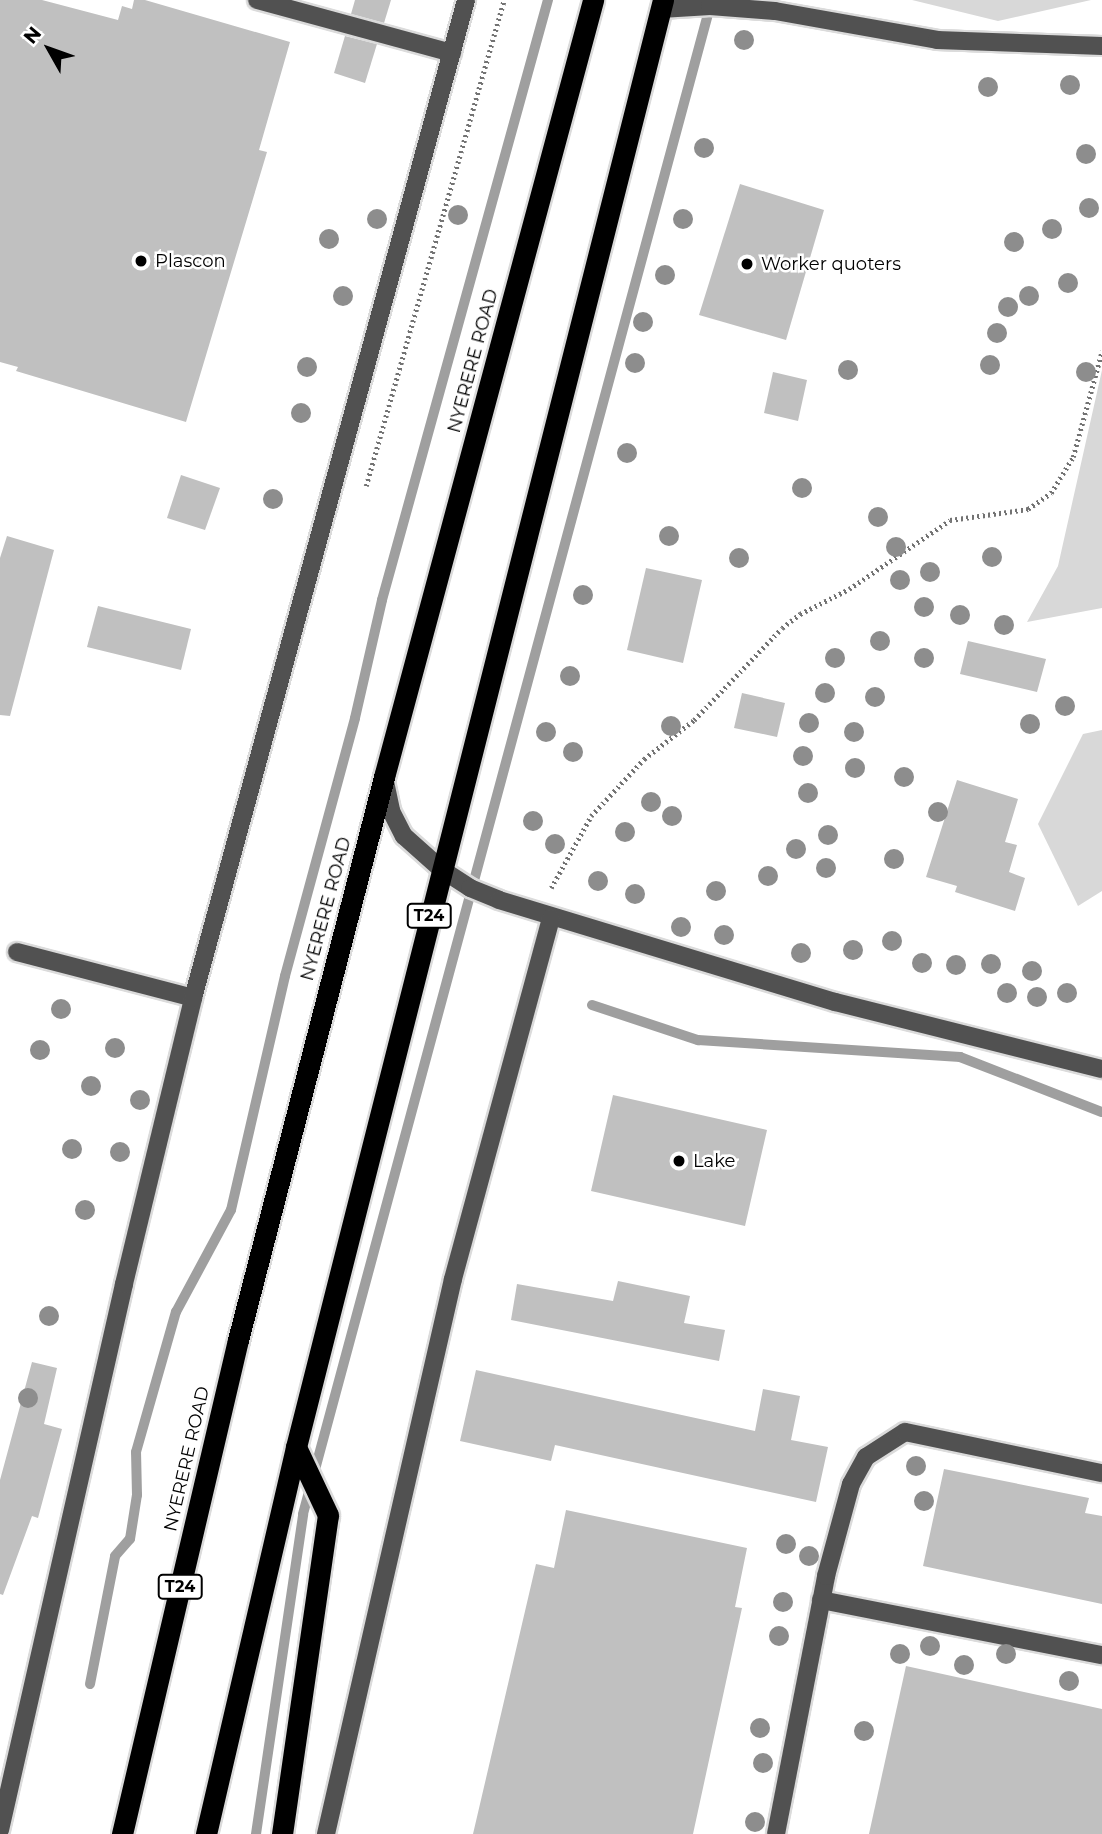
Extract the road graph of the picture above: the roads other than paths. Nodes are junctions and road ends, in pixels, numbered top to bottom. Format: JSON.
{"nodes":[{"id":1,"x":257,"y":0,"type":"edge"},
{"id":2,"x":467,"y":0,"type":"edge"},
{"id":3,"x":593,"y":0,"type":"edge"},
{"id":4,"x":662,"y":4,"type":"edge"},
{"id":5,"x":776,"y":5,"type":"edge"},
{"id":6,"x":1102,"y":46,"type":"edge"},
{"id":7,"x":452,"y":53,"type":"junction"},
{"id":8,"x":384,"y":777,"type":"junction"},
{"id":9,"x":441,"y":869,"type":"junction"},
{"id":10,"x":544,"y":916,"type":"junction"},
{"id":11,"x":17,"y":952,"type":"dead end"},
{"id":12,"x":193,"y":998,"type":"junction"},
{"id":13,"x":1102,"y":1069,"type":"edge"},
{"id":14,"x":296,"y":1447,"type":"junction"},
{"id":15,"x":1102,"y":1473,"type":"edge"},
{"id":16,"x":821,"y":1600,"type":"junction"},
{"id":17,"x":1102,"y":1655,"type":"edge"},
{"id":18,"x":0,"y":1830,"type":"edge"},
{"id":19,"x":122,"y":1834,"type":"edge"},
{"id":20,"x":206,"y":1834,"type":"edge"},
{"id":21,"x":282,"y":1834,"type":"edge"},
{"id":22,"x":326,"y":1834,"type":"edge"},
{"id":23,"x":776,"y":1834,"type":"edge"}],
"edges":[{"from":1,"to":7,"type":"street"},
{"from":2,"to":7,"type":"street"},
{"from":3,"to":8,"type":"highway","name":"NYERERE ROAD","number":"T24"},
{"from":4,"to":5,"type":"street"},
{"from":4,"to":9,"type":"highway","number":"T24"},
{"from":5,"to":6,"type":"street"},
{"from":7,"to":12,"type":"street"},
{"from":8,"to":9,"type":"street"},
{"from":8,"to":19,"type":"highway","name":"NYERERE ROAD","number":"T24"},
{"from":9,"to":10,"type":"street"},
{"from":9,"to":14,"type":"highway","number":"T24"},
{"from":10,"to":13,"type":"street"},
{"from":10,"to":22,"type":"street"},
{"from":11,"to":12,"type":"street"},
{"from":12,"to":18,"type":"street"},
{"from":14,"to":20,"type":"highway","number":"T24"},
{"from":14,"to":21,"type":"highway"},
{"from":15,"to":16,"type":"street"},
{"from":16,"to":17,"type":"street"},
{"from":16,"to":23,"type":"street"}]}
